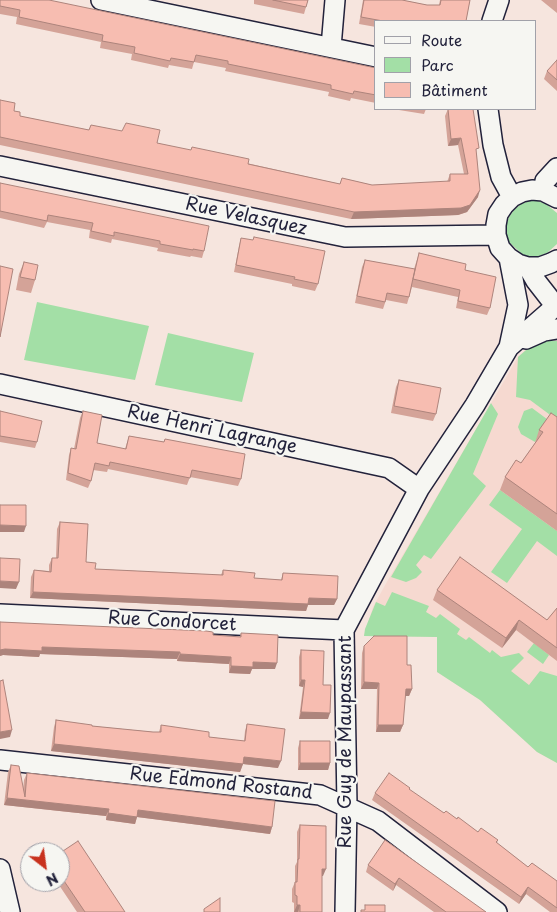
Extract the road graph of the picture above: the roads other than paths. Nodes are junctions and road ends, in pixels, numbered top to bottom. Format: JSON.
{"nodes":[{"id":1,"x":101,"y":0,"type":"edge"},
{"id":2,"x":335,"y":0,"type":"edge"},
{"id":3,"x":499,"y":0,"type":"edge"},
{"id":4,"x":492,"y":20,"type":"edge"},
{"id":5,"x":331,"y":48,"type":"junction"},
{"id":6,"x":374,"y":57,"type":"edge"},
{"id":7,"x":488,"y":110,"type":"edge"},
{"id":8,"x":0,"y":166,"type":"edge"},
{"id":9,"x":557,"y":168,"type":"edge"},
{"id":10,"x":550,"y":194,"type":"edge"},
{"id":11,"x":512,"y":197,"type":"junction"},
{"id":12,"x":496,"y":236,"type":"junction"},
{"id":13,"x":508,"y":258,"type":"junction"},
{"id":14,"x":557,"y":260,"type":"edge"},
{"id":15,"x":528,"y":267,"type":"junction"},
{"id":16,"x":557,"y":307,"type":"edge"},
{"id":17,"x":557,"y":330,"type":"edge"},
{"id":18,"x":509,"y":347,"type":"junction"},
{"id":19,"x":0,"y":384,"type":"edge"},
{"id":20,"x":418,"y":489,"type":"junction"},
{"id":21,"x":0,"y":614,"type":"edge"},
{"id":22,"x":344,"y":630,"type":"junction"},
{"id":23,"x":0,"y":760,"type":"edge"},
{"id":24,"x":347,"y":806,"type":"junction"},
{"id":25,"x":0,"y":869,"type":"edge"},
{"id":26,"x":10,"y":912,"type":"edge"},
{"id":27,"x":345,"y":912,"type":"edge"},
{"id":28,"x":497,"y":912,"type":"edge"}],
"edges":[{"from":1,"to":5,"type":"street"},
{"from":2,"to":5,"type":"street"},
{"from":3,"to":4,"type":"street"},
{"from":5,"to":6,"type":"street"},
{"from":7,"to":11,"type":"street"},
{"from":8,"to":12,"type":"street","name":"Rue Velasquez"},
{"from":9,"to":10,"type":"street"},
{"from":10,"to":11,"type":"street"},
{"from":11,"to":12,"type":"street"},
{"from":12,"to":13,"type":"street","name":"Rue Guy de Maupassant"},
{"from":13,"to":15,"type":"street"},
{"from":13,"to":18,"type":"street","name":"Rue Guy de Maupassant"},
{"from":14,"to":15,"type":"street"},
{"from":15,"to":16,"type":"street"},
{"from":16,"to":18,"type":"street","name":"Rue Guy de Maupassant"},
{"from":17,"to":18,"type":"street"},
{"from":18,"to":20,"type":"street","name":"Rue Guy de Maupassant"},
{"from":19,"to":20,"type":"street","name":"Rue Henri Lagrange"},
{"from":20,"to":22,"type":"street","name":"Rue Guy de Maupassant"},
{"from":21,"to":22,"type":"street","name":"Rue Condorcet"},
{"from":22,"to":24,"type":"street","name":"Rue Guy de Maupassant"},
{"from":23,"to":24,"type":"street","name":"Rue Edmond Rostand"},
{"from":24,"to":27,"type":"street","name":"Rue Guy de Maupassant"},
{"from":24,"to":28,"type":"street","name":"Rue Edmond Rostand"},
{"from":25,"to":26,"type":"street"}]}
